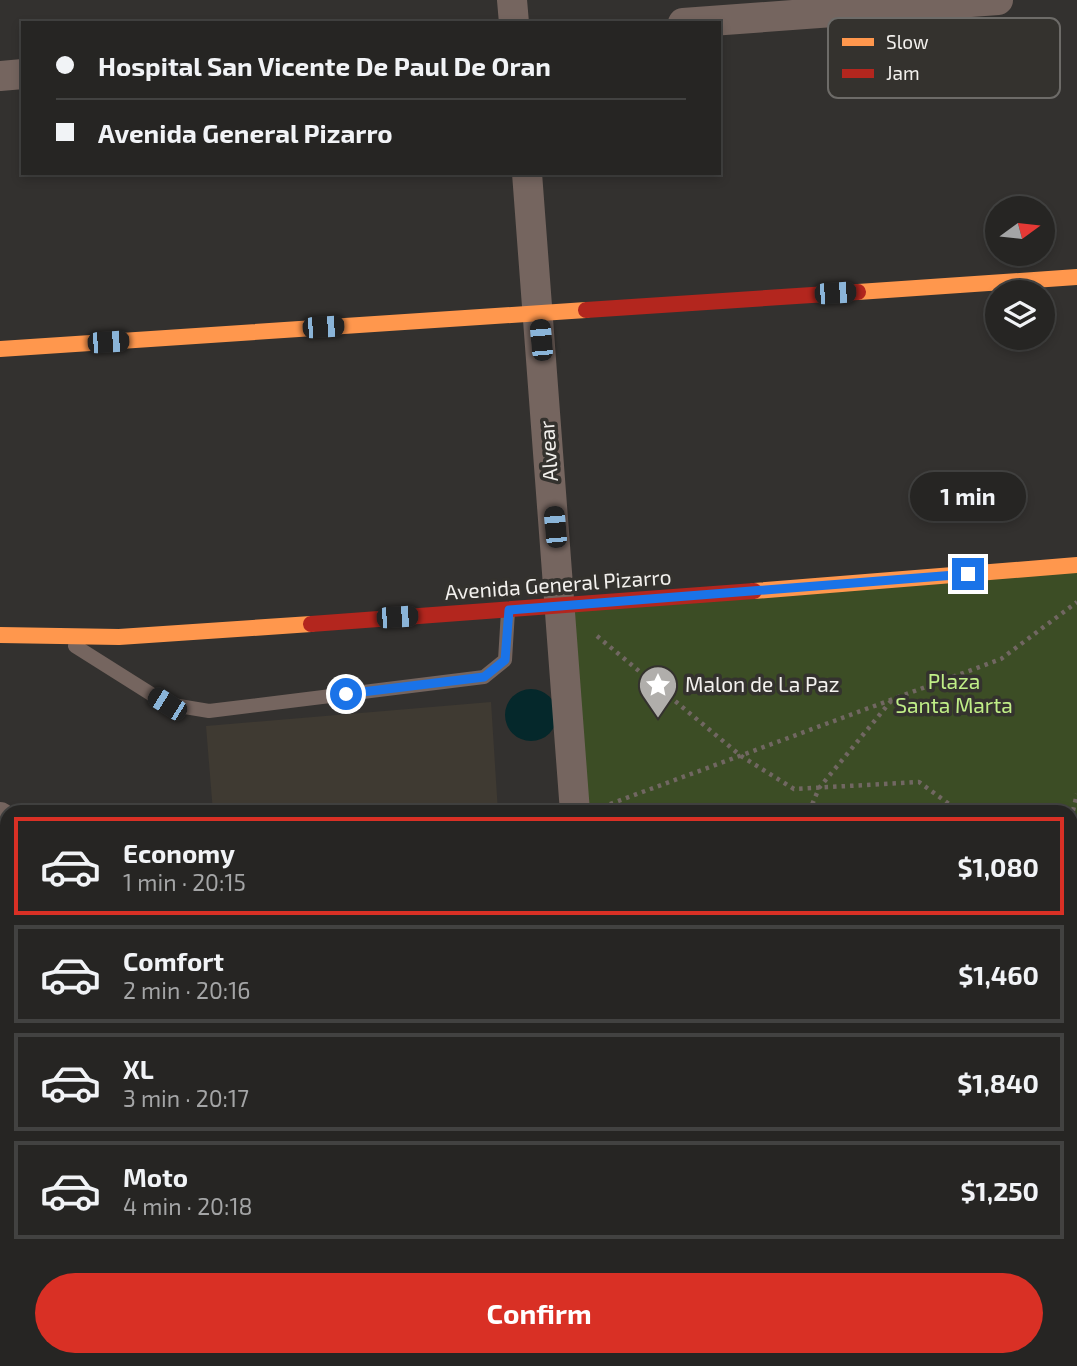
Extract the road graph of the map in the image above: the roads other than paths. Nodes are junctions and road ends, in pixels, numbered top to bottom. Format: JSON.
{"nodes":[{"id":1,"x":512,"y":0,"type":"edge"},
{"id":2,"x":998,"y":0,"type":"edge"},
{"id":3,"x":514,"y":21,"type":"edge"},
{"id":4,"x":710,"y":21,"type":"edge"},
{"id":5,"x":21,"y":74,"type":"edge"},
{"id":6,"x":0,"y":76,"type":"edge"},
{"id":7,"x":527,"y":175,"type":"edge"},
{"id":8,"x":1077,"y":276,"type":"edge"},
{"id":9,"x":539,"y":313,"type":"junction"},
{"id":10,"x":0,"y":349,"type":"edge"},
{"id":11,"x":1077,"y":565,"type":"edge"},
{"id":12,"x":561,"y":607,"type":"junction"},
{"id":13,"x":509,"y":610,"type":"junction"},
{"id":14,"x":0,"y":635,"type":"edge"},
{"id":15,"x":62,"y":638,"type":"junction"},
{"id":16,"x":575,"y":805,"type":"edge"}],
"edges":[{"from":1,"to":3,"type":"street"},
{"from":2,"to":4,"type":"street"},
{"from":5,"to":6,"type":"street"},
{"from":7,"to":9,"type":"street","name":"Alvear"},
{"from":8,"to":9,"type":"street"},
{"from":9,"to":10,"type":"street"},
{"from":9,"to":12,"type":"street","name":"Alvear"},
{"from":11,"to":12,"type":"street","name":"Avenida General Pizarro"},
{"from":12,"to":13,"type":"street","name":"Avenida General Pizarro"},
{"from":12,"to":16,"type":"street","name":"Alvear"},
{"from":13,"to":15,"type":"street","name":"Avenida General Pizarro"},
{"from":13,"to":15,"type":"lane"},
{"from":14,"to":15,"type":"street","name":"Avenida General Pizarro"}]}
